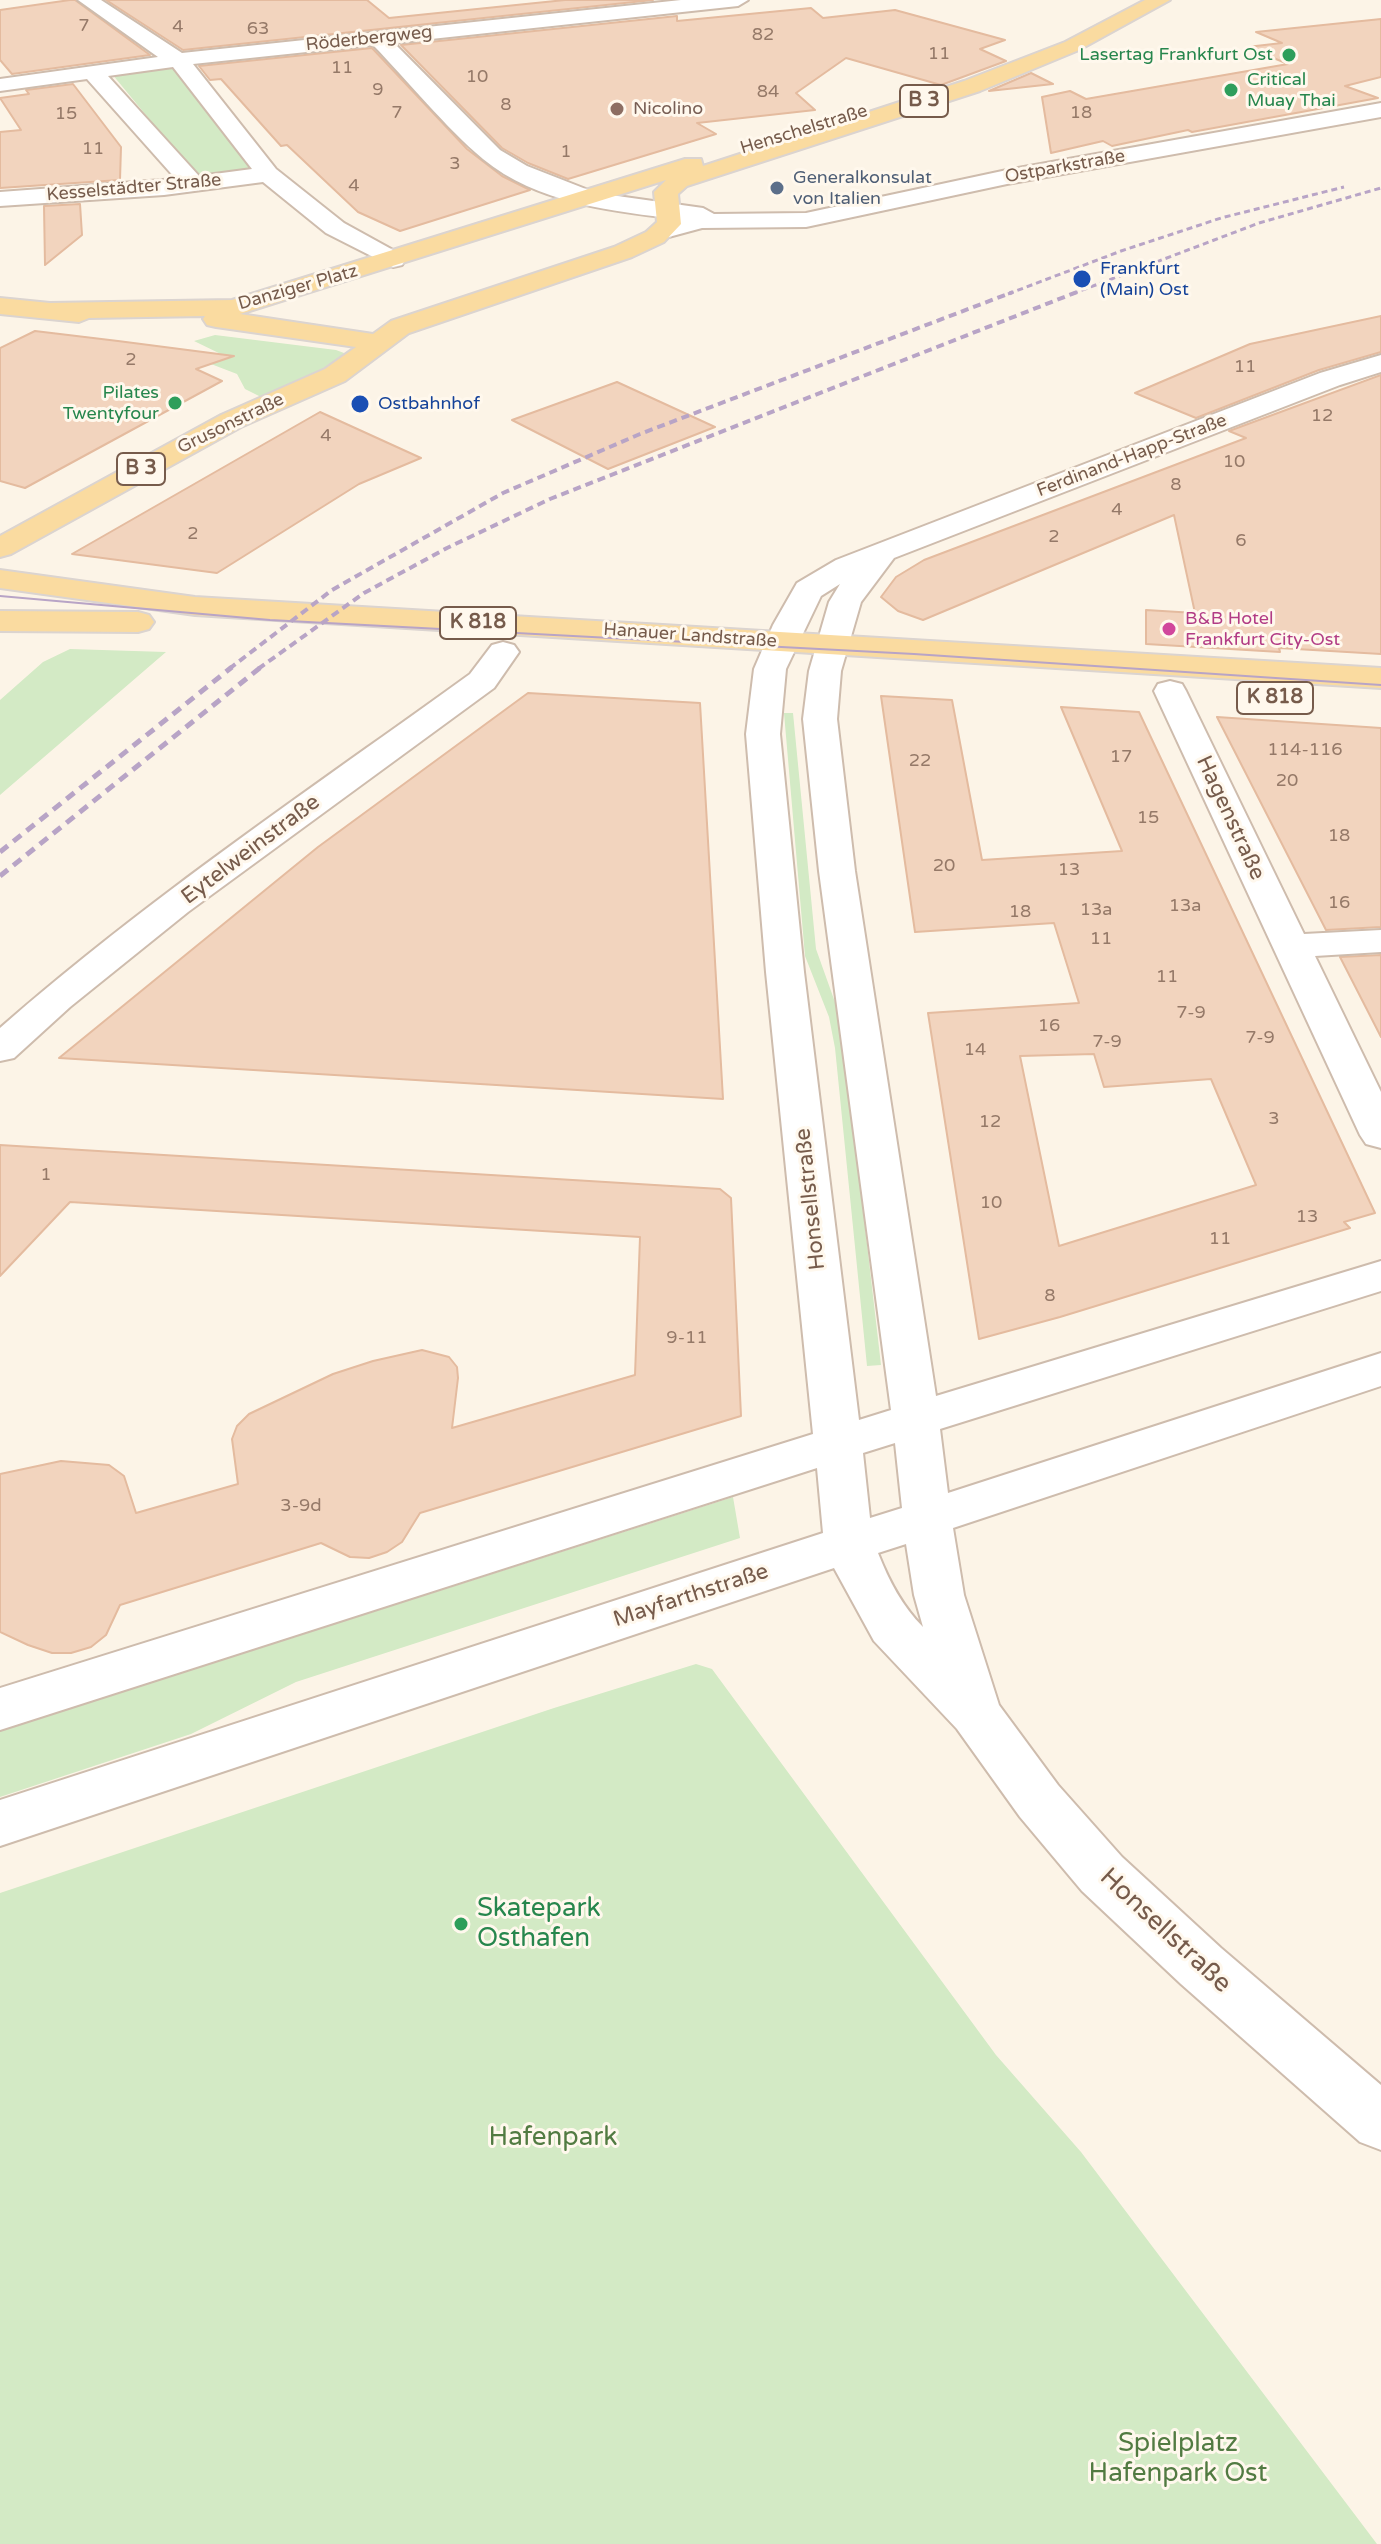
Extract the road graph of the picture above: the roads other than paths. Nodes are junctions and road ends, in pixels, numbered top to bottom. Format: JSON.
{"nodes":[{"id":1,"x":88,"y":0,"type":"edge"},
{"id":2,"x":729,"y":0,"type":"edge"},
{"id":3,"x":1122,"y":0,"type":"edge"},
{"id":4,"x":1160,"y":0,"type":"edge"},
{"id":5,"x":378,"y":38,"type":"junction"},
{"id":6,"x":179,"y":61,"type":"junction"},
{"id":7,"x":92,"y":72,"type":"junction"},
{"id":8,"x":0,"y":85,"type":"edge"},
{"id":9,"x":1381,"y":110,"type":"edge"},
{"id":10,"x":268,"y":174,"type":"junction"},
{"id":11,"x":193,"y":184,"type":"junction"},
{"id":12,"x":0,"y":199,"type":"edge"},
{"id":13,"x":575,"y":203,"type":"junction"},
{"id":14,"x":666,"y":221,"type":"junction"},
{"id":15,"x":393,"y":260,"type":"junction"},
{"id":16,"x":0,"y":306,"type":"edge"},
{"id":17,"x":50,"y":311,"type":"junction"},
{"id":18,"x":376,"y":343,"type":"junction"},
{"id":19,"x":1381,"y":363,"type":"edge"},
{"id":20,"x":0,"y":548,"type":"edge"},
{"id":21,"x":884,"y":551,"type":"junction"},
{"id":22,"x":0,"y":579,"type":"edge"},
{"id":23,"x":0,"y":621,"type":"edge"},
{"id":24,"x":503,"y":652,"type":"junction"},
{"id":25,"x":775,"y":656,"type":"junction"},
{"id":26,"x":828,"y":658,"type":"junction"},
{"id":27,"x":1381,"y":678,"type":"edge"},
{"id":28,"x":1170,"y":691,"type":"junction"},
{"id":29,"x":1381,"y":704,"type":"edge"},
{"id":30,"x":1381,"y":941,"type":"edge"},
{"id":31,"x":1290,"y":946,"type":"junction"},
{"id":32,"x":0,"y":1049,"type":"edge"},
{"id":33,"x":1381,"y":1135,"type":"edge"},
{"id":34,"x":1381,"y":1276,"type":"edge"},
{"id":35,"x":1381,"y":1369,"type":"edge"},
{"id":36,"x":917,"y":1419,"type":"junction"},
{"id":37,"x":840,"y":1444,"type":"junction"},
{"id":38,"x":928,"y":1518,"type":"junction"},
{"id":39,"x":849,"y":1544,"type":"junction"},
{"id":40,"x":0,"y":1709,"type":"edge"},
{"id":41,"x":976,"y":1714,"type":"junction"},
{"id":42,"x":0,"y":1823,"type":"edge"},
{"id":43,"x":1381,"y":2123,"type":"edge"}],
"edges":[{"from":1,"to":6,"type":"street"},
{"from":2,"to":5,"type":"street","name":"Röderbergweg"},
{"from":3,"to":13,"type":"main road","name":"Henschelstraße","number":"B 3"},
{"from":4,"to":14,"type":"main road","name":"Henschelstraße","number":"B 3"},
{"from":5,"to":6,"type":"street","name":"Röderbergweg"},
{"from":5,"to":13,"type":"street"},
{"from":6,"to":7,"type":"street","name":"Röderbergweg"},
{"from":6,"to":10,"type":"street"},
{"from":7,"to":8,"type":"street","name":"Röderbergweg"},
{"from":7,"to":11,"type":"street"},
{"from":9,"to":14,"type":"street","name":"Ostparkstraße"},
{"from":10,"to":11,"type":"street","name":"Kesselstädter Straße"},
{"from":10,"to":15,"type":"street"},
{"from":11,"to":12,"type":"street","name":"Kesselstädter Straße"},
{"from":13,"to":14,"type":"street","name":"Danziger Platz"},
{"from":13,"to":15,"type":"main road","name":"Danziger Platz","number":"B 3"},
{"from":14,"to":18,"type":"main road","number":"B 3"},
{"from":15,"to":17,"type":"main road","name":"Danziger Platz","number":"B 3"},
{"from":16,"to":17,"type":"main road","number":"B 3"},
{"from":17,"to":18,"type":"main road","name":"Danziger Platz"},
{"from":18,"to":20,"type":"main road","name":"Grusonstraße","number":"B 3"},
{"from":19,"to":21,"type":"street","name":"Ferdinand-Happ-Straße"},
{"from":21,"to":25,"type":"street","name":"Ferdinand-Happ-Straße"},
{"from":21,"to":26,"type":"street","name":"Ferdinand-Happ-Straße"},
{"from":22,"to":25,"type":"main road","name":"Hanauer Landstraße","number":"K 818"},
{"from":23,"to":24,"type":"main road","name":"Hanauer Landstraße","number":"K 818"},
{"from":24,"to":25,"type":"main road","name":"Hanauer Landstraße","number":"K 818"},
{"from":24,"to":32,"type":"street","name":"Eytelweinstraße"},
{"from":25,"to":26,"type":"main road","name":"Hanauer Landstraße","number":"K 818"},
{"from":25,"to":37,"type":"street","name":"Honsellstraße"},
{"from":26,"to":27,"type":"main road","name":"Hanauer Landstraße","number":"K 818"},
{"from":26,"to":28,"type":"main road","name":"Hanauer Landstraße","number":"K 818"},
{"from":26,"to":36,"type":"street","name":"Honsellstraße"},
{"from":28,"to":29,"type":"main road","name":"Hanauer Landstraße","number":"K 818"},
{"from":28,"to":31,"type":"street","name":"Hagenstraße"},
{"from":30,"to":31,"type":"street"},
{"from":31,"to":33,"type":"street","name":"Hagenstraße"},
{"from":34,"to":36,"type":"street"},
{"from":35,"to":38,"type":"street","name":"Mayfarthstraße"},
{"from":36,"to":37,"type":"street"},
{"from":36,"to":38,"type":"street","name":"Honsellstraße"},
{"from":37,"to":39,"type":"street","name":"Honsellstraße"},
{"from":37,"to":40,"type":"street"},
{"from":38,"to":39,"type":"street","name":"Mayfarthstraße"},
{"from":38,"to":41,"type":"street","name":"Honsellstraße"},
{"from":39,"to":41,"type":"street","name":"Honsellstraße"},
{"from":39,"to":42,"type":"street","name":"Mayfarthstraße"},
{"from":41,"to":43,"type":"street","name":"Honsellstraße"}]}
